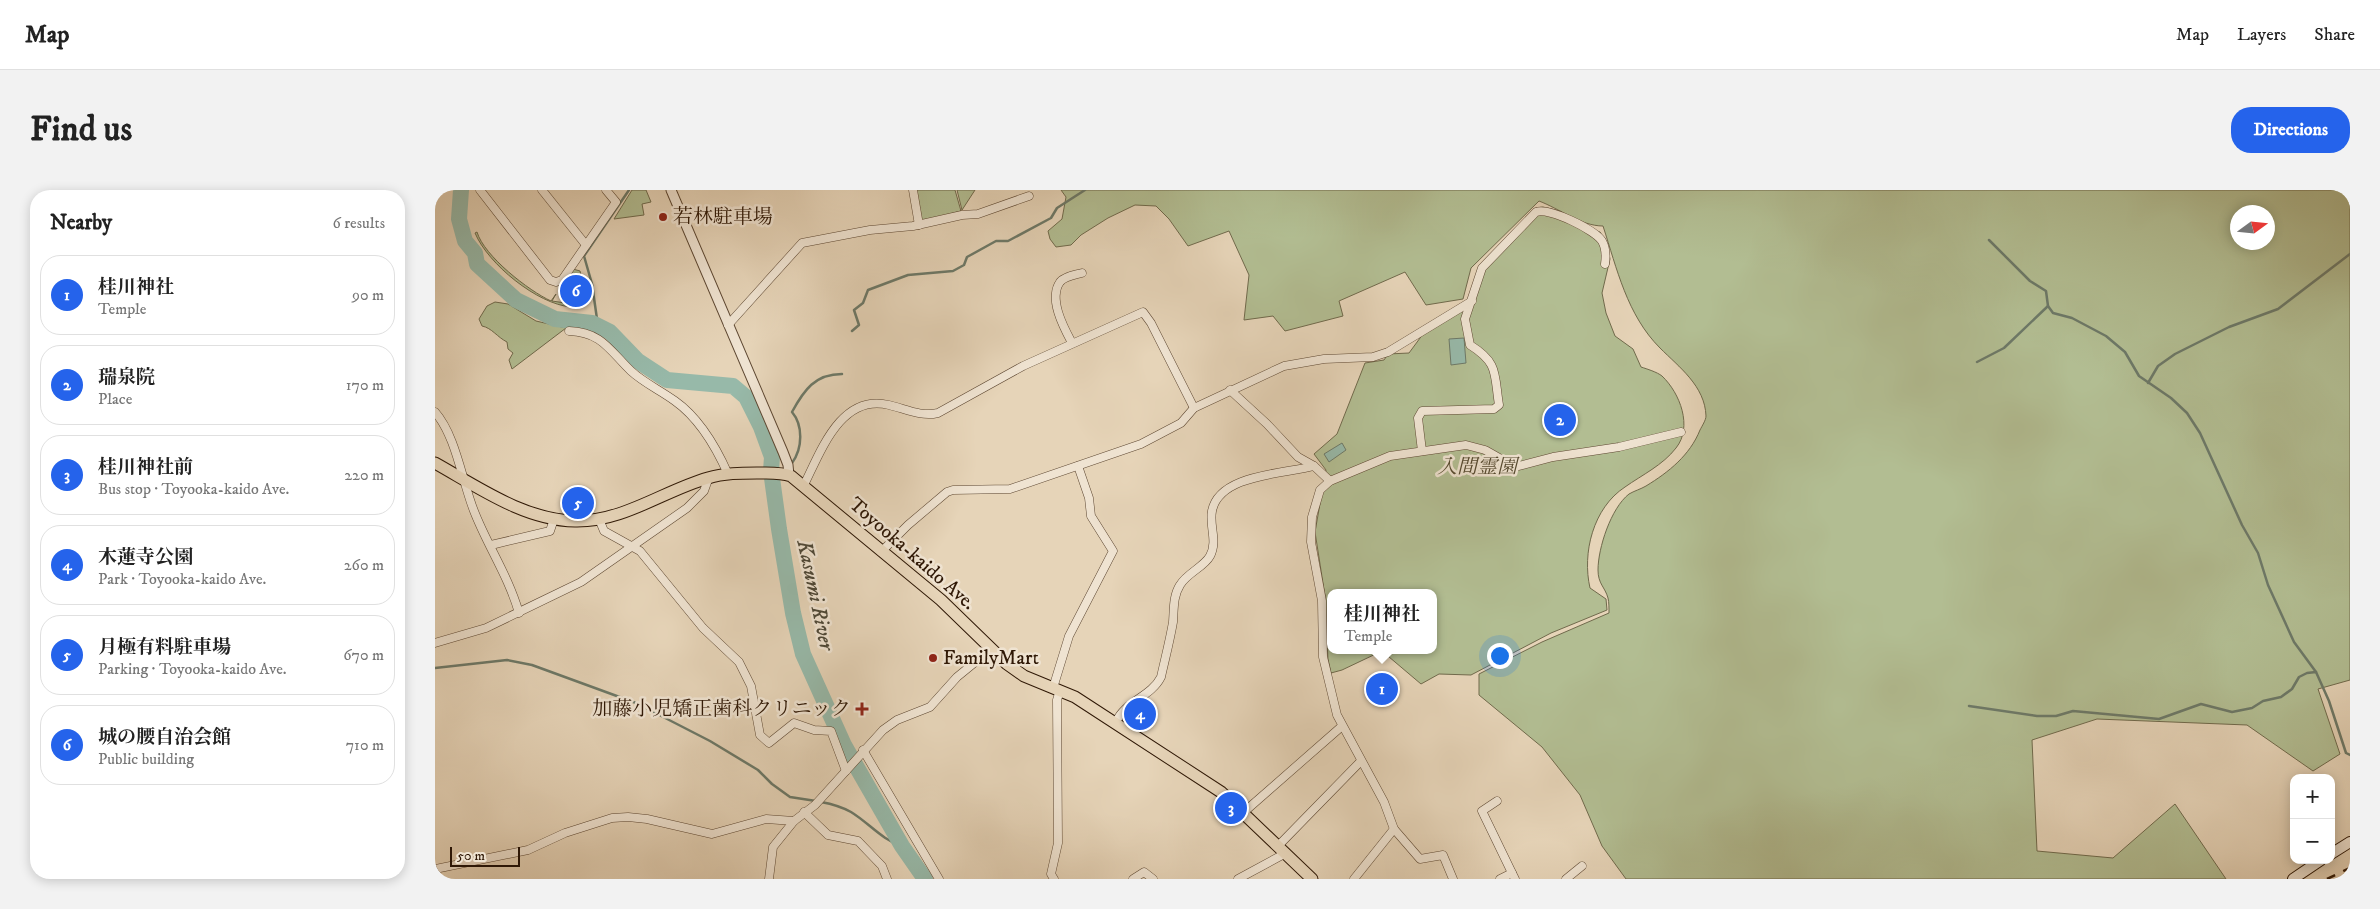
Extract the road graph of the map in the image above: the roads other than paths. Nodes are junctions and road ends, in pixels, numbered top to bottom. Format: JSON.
{"nodes":[{"id":1,"x":480,"y":190,"type":"edge"},
{"id":2,"x":542,"y":190,"type":"edge"},
{"id":3,"x":606,"y":190,"type":"edge"},
{"id":4,"x":671,"y":190,"type":"edge"},
{"id":5,"x":913,"y":190,"type":"edge"},
{"id":6,"x":1029,"y":196,"type":"dead end"},
{"id":7,"x":919,"y":225,"type":"junction"},
{"id":8,"x":586,"y":245,"type":"junction"},
{"id":9,"x":1605,"y":264,"type":"dead end"},
{"id":10,"x":1082,"y":274,"type":"dead end"},
{"id":11,"x":1472,"y":301,"type":"junction"},
{"id":12,"x":728,"y":325,"type":"junction"},
{"id":13,"x":569,"y":331,"type":"dead end"},
{"id":14,"x":1072,"y":342,"type":"junction"},
{"id":15,"x":1230,"y":390,"type":"junction"},
{"id":16,"x":1194,"y":408,"type":"junction"},
{"id":17,"x":435,"y":412,"type":"edge"},
{"id":18,"x":1681,"y":432,"type":"dead end"},
{"id":19,"x":1422,"y":451,"type":"junction"},
{"id":20,"x":435,"y":464,"type":"edge"},
{"id":21,"x":1079,"y":466,"type":"junction"},
{"id":22,"x":1314,"y":466,"type":"junction"},
{"id":23,"x":728,"y":474,"type":"junction"},
{"id":24,"x":784,"y":474,"type":"junction"},
{"id":25,"x":709,"y":477,"type":"junction"},
{"id":26,"x":463,"y":479,"type":"junction"},
{"id":27,"x":1330,"y":481,"type":"junction"},
{"id":28,"x":804,"y":485,"type":"junction"},
{"id":29,"x":554,"y":519,"type":"junction"},
{"id":30,"x":599,"y":519,"type":"junction"},
{"id":31,"x":491,"y":545,"type":"junction"},
{"id":32,"x":632,"y":545,"type":"junction"},
{"id":33,"x":881,"y":552,"type":"junction"},
{"id":34,"x":519,"y":613,"type":"junction"},
{"id":35,"x":435,"y":643,"type":"edge"},
{"id":36,"x":990,"y":650,"type":"junction"},
{"id":37,"x":1056,"y":689,"type":"junction"},
{"id":38,"x":1116,"y":722,"type":"junction"},
{"id":39,"x":1341,"y":727,"type":"junction"},
{"id":40,"x":861,"y":753,"type":"junction"},
{"id":41,"x":1361,"y":761,"type":"junction"},
{"id":42,"x":848,"y":769,"type":"junction"},
{"id":43,"x":1497,"y":801,"type":"dead end"},
{"id":44,"x":804,"y":812,"type":"junction"},
{"id":45,"x":1245,"y":812,"type":"junction"},
{"id":46,"x":794,"y":820,"type":"junction"},
{"id":47,"x":1394,"y":828,"type":"junction"},
{"id":48,"x":2350,"y":842,"type":"edge"},
{"id":49,"x":1282,"y":849,"type":"junction"},
{"id":50,"x":2335,"y":851,"type":"edge"},
{"id":51,"x":2315,"y":864,"type":"edge"},
{"id":52,"x":1583,"y":866,"type":"dead end"},
{"id":53,"x":435,"y":868,"type":"edge"},
{"id":54,"x":770,"y":875,"type":"edge"},
{"id":55,"x":1513,"y":876,"type":"edge"},
{"id":56,"x":778,"y":879,"type":"edge"},
{"id":57,"x":887,"y":879,"type":"edge"},
{"id":58,"x":939,"y":879,"type":"edge"},
{"id":59,"x":1054,"y":879,"type":"edge"},
{"id":60,"x":1133,"y":879,"type":"edge"},
{"id":61,"x":1153,"y":879,"type":"edge"},
{"id":62,"x":1238,"y":879,"type":"edge"},
{"id":63,"x":1312,"y":879,"type":"edge"},
{"id":64,"x":1354,"y":879,"type":"edge"},
{"id":65,"x":1453,"y":879,"type":"edge"},
{"id":66,"x":1500,"y":879,"type":"edge"},
{"id":67,"x":1566,"y":879,"type":"edge"},
{"id":68,"x":2293,"y":879,"type":"edge"}],
"edges":[{"from":1,"to":8,"type":"street"},
{"from":2,"to":8,"type":"street"},
{"from":3,"to":8,"type":"street"},
{"from":4,"to":12,"type":"street"},
{"from":5,"to":7,"type":"street"},
{"from":6,"to":7,"type":"street"},
{"from":7,"to":12,"type":"street"},
{"from":9,"to":11,"type":"street"},
{"from":10,"to":14,"type":"street"},
{"from":11,"to":15,"type":"street"},
{"from":11,"to":19,"type":"street"},
{"from":12,"to":24,"type":"street"},
{"from":13,"to":23,"type":"street"},
{"from":14,"to":16,"type":"street"},
{"from":14,"to":28,"type":"street"},
{"from":15,"to":16,"type":"street"},
{"from":15,"to":22,"type":"street"},
{"from":16,"to":21,"type":"street"},
{"from":17,"to":26,"type":"street"},
{"from":18,"to":19,"type":"street"},
{"from":19,"to":27,"type":"street"},
{"from":20,"to":26,"type":"main road"},
{"from":21,"to":33,"type":"street"},
{"from":21,"to":37,"type":"street"},
{"from":22,"to":27,"type":"street"},
{"from":22,"to":38,"type":"street"},
{"from":23,"to":24,"type":"main road"},
{"from":23,"to":25,"type":"main road"},
{"from":24,"to":28,"type":"main road","name":"Toyooka-kaido Ave."},
{"from":25,"to":30,"type":"main road"},
{"from":25,"to":32,"type":"street"},
{"from":26,"to":29,"type":"main road"},
{"from":26,"to":31,"type":"street"},
{"from":27,"to":39,"type":"street"},
{"from":28,"to":33,"type":"main road","name":"Toyooka-kaido Ave."},
{"from":29,"to":30,"type":"main road"},
{"from":29,"to":31,"type":"street"},
{"from":30,"to":32,"type":"street"},
{"from":31,"to":34,"type":"street"},
{"from":32,"to":34,"type":"street"},
{"from":32,"to":42,"type":"street"},
{"from":33,"to":36,"type":"main road","name":"Toyooka-kaido Ave."},
{"from":34,"to":35,"type":"street"},
{"from":36,"to":37,"type":"main road","name":"Toyooka-kaido Ave."},
{"from":36,"to":40,"type":"street"},
{"from":37,"to":38,"type":"main road","name":"Toyooka-kaido Ave."},
{"from":37,"to":59,"type":"street"},
{"from":38,"to":45,"type":"main road","name":"Toyooka-kaido Ave."},
{"from":39,"to":41,"type":"street"},
{"from":39,"to":45,"type":"street"},
{"from":40,"to":42,"type":"street"},
{"from":40,"to":58,"type":"street"},
{"from":41,"to":47,"type":"street"},
{"from":41,"to":49,"type":"street"},
{"from":42,"to":44,"type":"street"},
{"from":43,"to":55,"type":"street"},
{"from":44,"to":46,"type":"street"},
{"from":44,"to":57,"type":"street"},
{"from":45,"to":49,"type":"main road","name":"Toyooka-kaido Ave."},
{"from":46,"to":53,"type":"street"},
{"from":46,"to":54,"type":"street"},
{"from":47,"to":64,"type":"street"},
{"from":47,"to":65,"type":"street"},
{"from":48,"to":50,"type":"main road"},
{"from":49,"to":62,"type":"street"},
{"from":49,"to":63,"type":"main road","name":"Toyooka-kaido Ave."},
{"from":51,"to":68,"type":"main road"},
{"from":52,"to":67,"type":"street"},
{"from":54,"to":56,"type":"street"},
{"from":55,"to":66,"type":"street"},
{"from":60,"to":61,"type":"street"}]}
